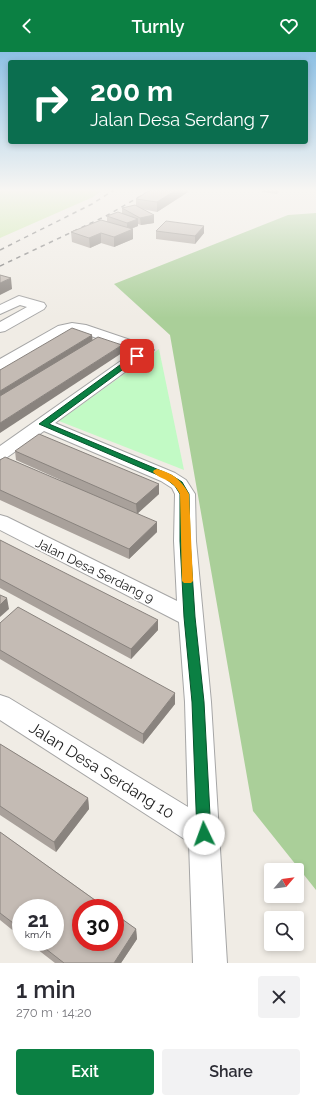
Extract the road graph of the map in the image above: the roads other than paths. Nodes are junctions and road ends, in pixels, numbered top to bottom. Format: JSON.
{"nodes":[{"id":1,"x":0,"y":310,"type":"edge"},
{"id":2,"x":0,"y":328,"type":"edge"},
{"id":3,"x":0,"y":365,"type":"edge"},
{"id":4,"x":43,"y":424,"type":"junction"},
{"id":5,"x":0,"y":454,"type":"edge"},
{"id":6,"x":0,"y":522,"type":"edge"},
{"id":7,"x":190,"y":617,"type":"junction"},
{"id":8,"x":0,"y":706,"type":"edge"},
{"id":9,"x":204,"y":834,"type":"junction"},
{"id":10,"x":210,"y":963,"type":"edge"}],
"edges":[{"from":1,"to":2,"type":"street"},
{"from":3,"to":4,"type":"street"},
{"from":4,"to":5,"type":"street"},
{"from":4,"to":7,"type":"street"},
{"from":6,"to":7,"type":"street","name":"Jalan Desa Serdang 9"},
{"from":7,"to":9,"type":"street"},
{"from":8,"to":9,"type":"street","name":"Jalan Desa Serdang 10"},
{"from":9,"to":10,"type":"street"}]}
